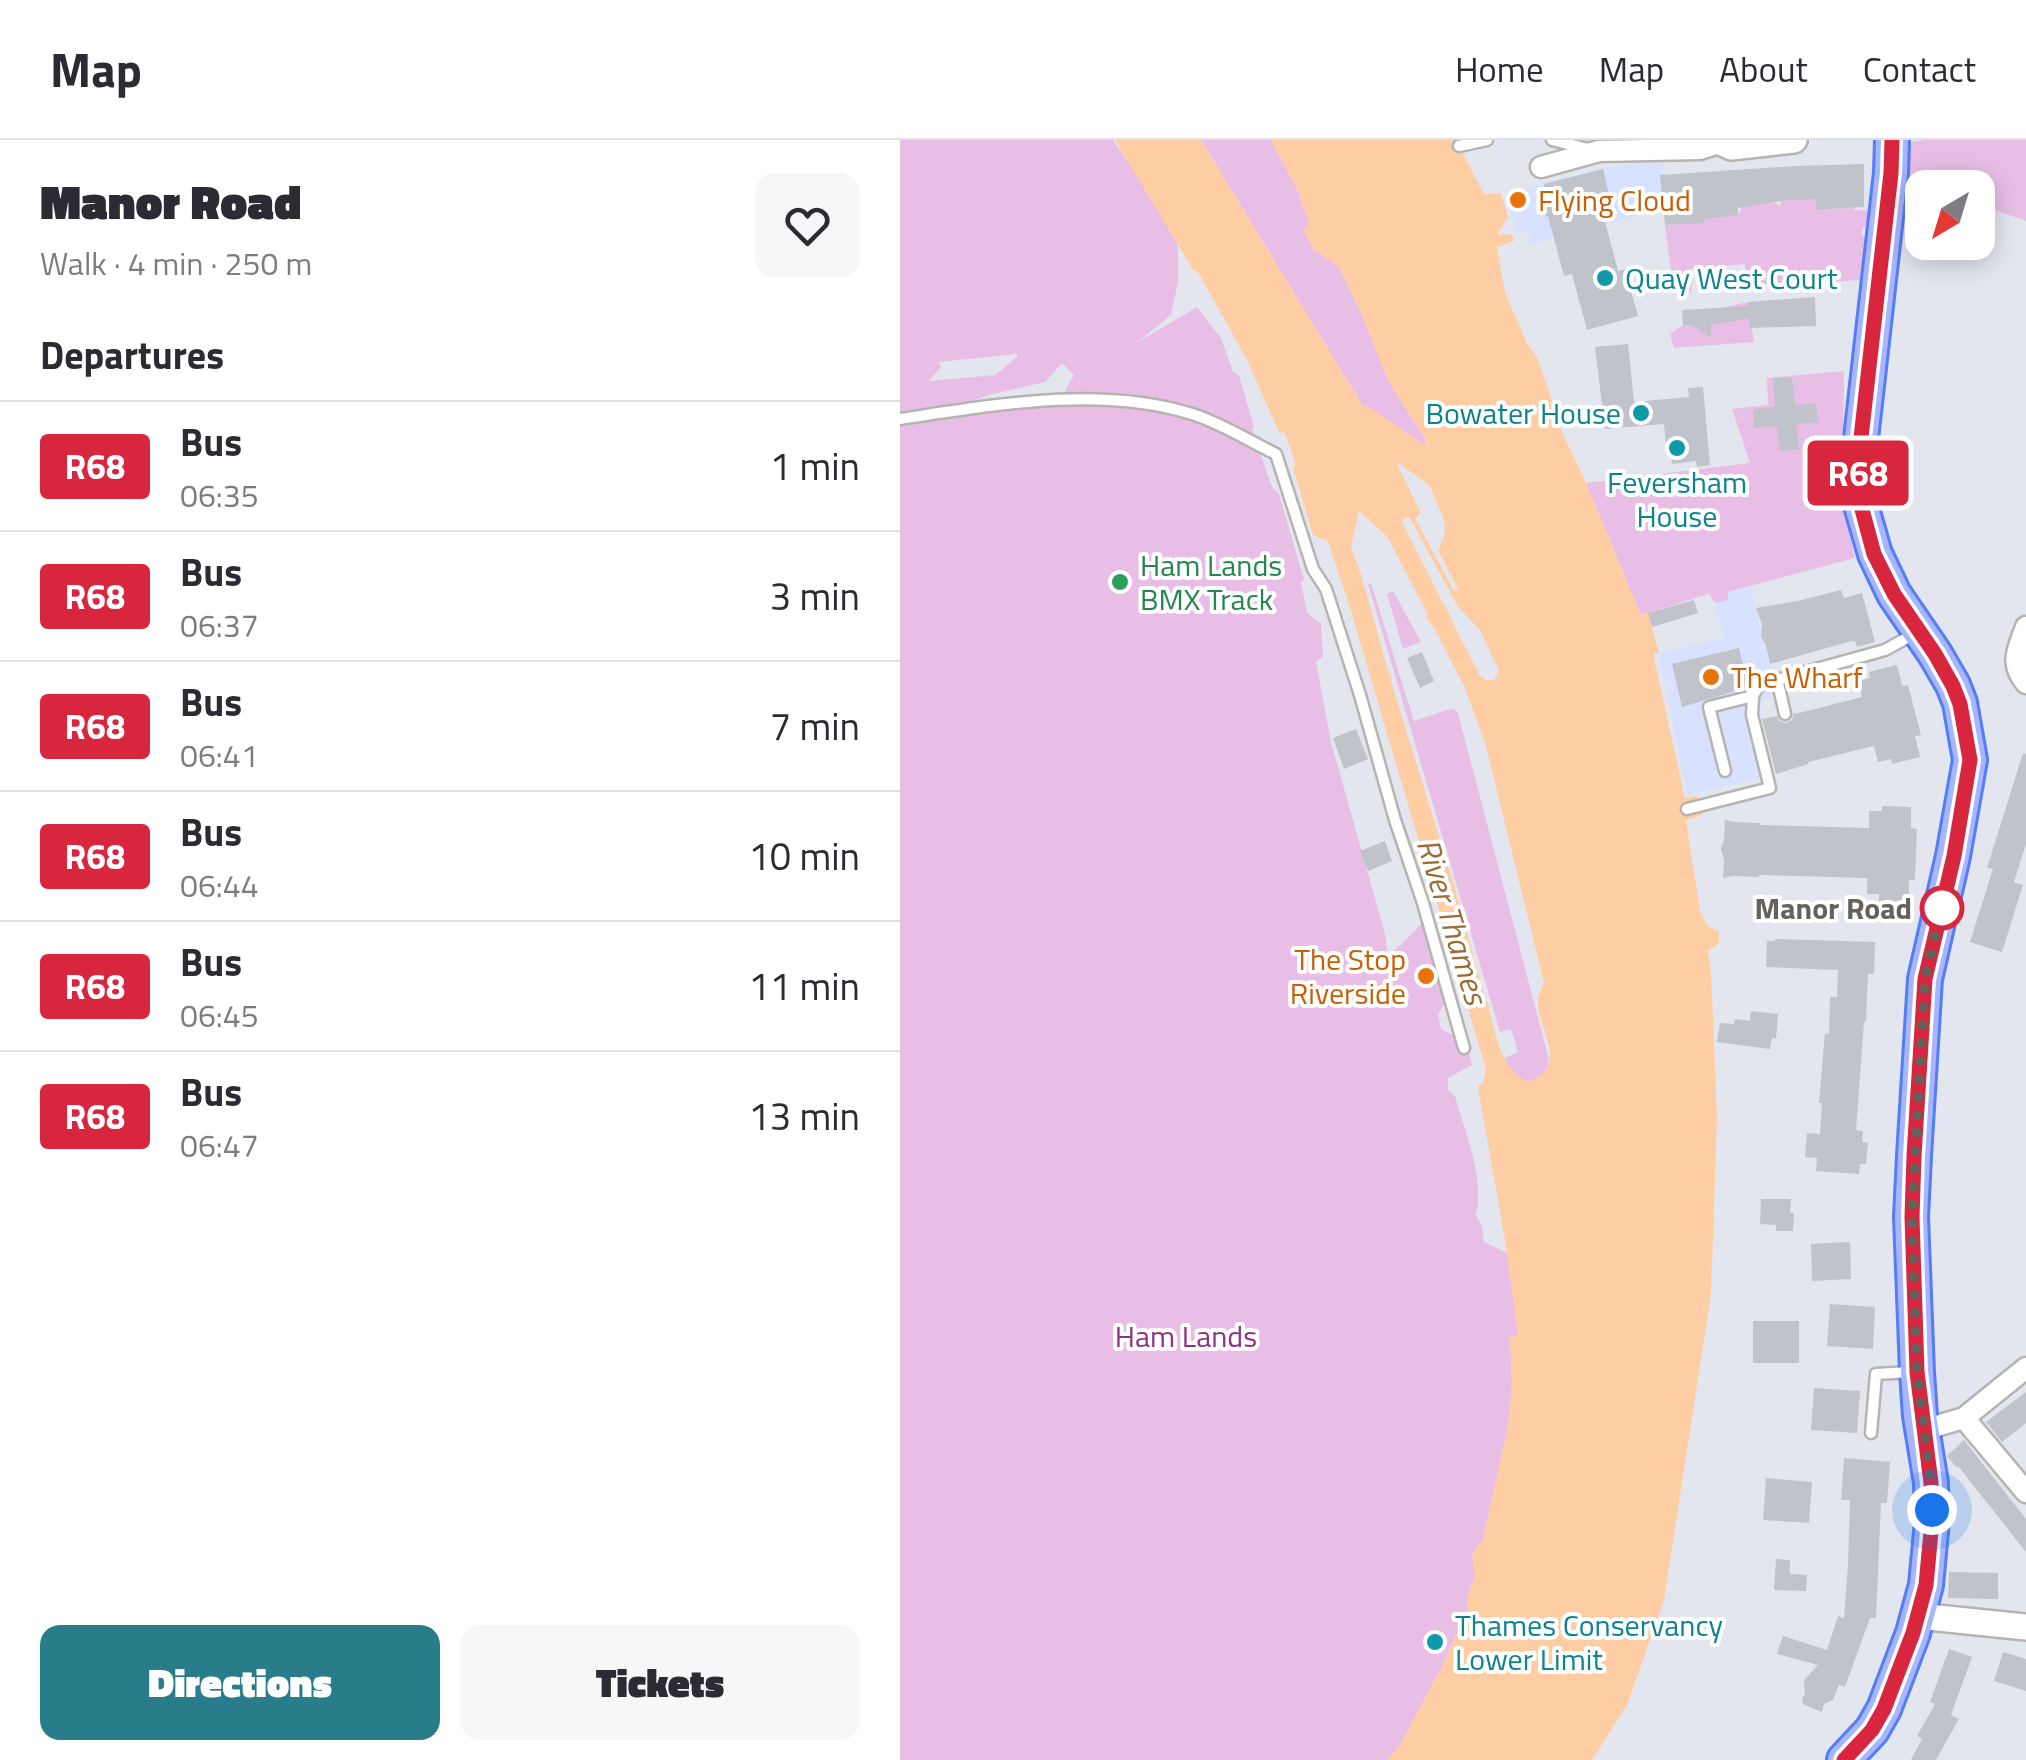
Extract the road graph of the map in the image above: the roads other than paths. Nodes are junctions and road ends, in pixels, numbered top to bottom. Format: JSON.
{"nodes":[{"id":1,"x":1487,"y":140,"type":"edge"},
{"id":2,"x":1552,"y":140,"type":"edge"},
{"id":3,"x":1794,"y":140,"type":"edge"},
{"id":4,"x":1892,"y":140,"type":"edge"},
{"id":5,"x":1718,"y":141,"type":"edge"},
{"id":6,"x":1459,"y":146,"type":"dead end"},
{"id":7,"x":1600,"y":148,"type":"edge"},
{"id":8,"x":1541,"y":167,"type":"dead end"},
{"id":9,"x":900,"y":419,"type":"edge"},
{"id":10,"x":2026,"y":627,"type":"edge"},
{"id":11,"x":1919,"y":630,"type":"junction"},
{"id":12,"x":1776,"y":679,"type":"junction"},
{"id":13,"x":2022,"y":679,"type":"edge"},
{"id":14,"x":1753,"y":696,"type":"junction"},
{"id":15,"x":1785,"y":714,"type":"dead end"},
{"id":16,"x":1724,"y":770,"type":"dead end"},
{"id":17,"x":1687,"y":810,"type":"dead end"},
{"id":18,"x":1464,"y":1048,"type":"dead end"},
{"id":19,"x":2026,"y":1368,"type":"edge"},
{"id":20,"x":1917,"y":1372,"type":"junction"},
{"id":21,"x":1964,"y":1418,"type":"junction"},
{"id":22,"x":1923,"y":1430,"type":"junction"},
{"id":23,"x":1871,"y":1433,"type":"dead end"},
{"id":24,"x":2026,"y":1492,"type":"edge"},
{"id":25,"x":1918,"y":1616,"type":"junction"},
{"id":26,"x":2026,"y":1627,"type":"edge"},
{"id":27,"x":1851,"y":1754,"type":"edge"}],
"edges":[{"from":1,"to":6,"type":"lane"},
{"from":2,"to":7,"type":"lane"},
{"from":3,"to":5,"type":"street"},
{"from":4,"to":11,"type":"main road"},
{"from":5,"to":7,"type":"street"},
{"from":7,"to":8,"type":"street"},
{"from":9,"to":18,"type":"lane"},
{"from":10,"to":13,"type":"street"},
{"from":11,"to":12,"type":"lane"},
{"from":11,"to":20,"type":"main road"},
{"from":12,"to":14,"type":"lane"},
{"from":12,"to":15,"type":"lane"},
{"from":14,"to":16,"type":"lane"},
{"from":14,"to":17,"type":"lane"},
{"from":19,"to":21,"type":"street"},
{"from":20,"to":22,"type":"main road"},
{"from":20,"to":23,"type":"lane"},
{"from":21,"to":22,"type":"street"},
{"from":21,"to":24,"type":"street"},
{"from":22,"to":25,"type":"main road"},
{"from":25,"to":26,"type":"street"},
{"from":25,"to":27,"type":"main road"}]}
